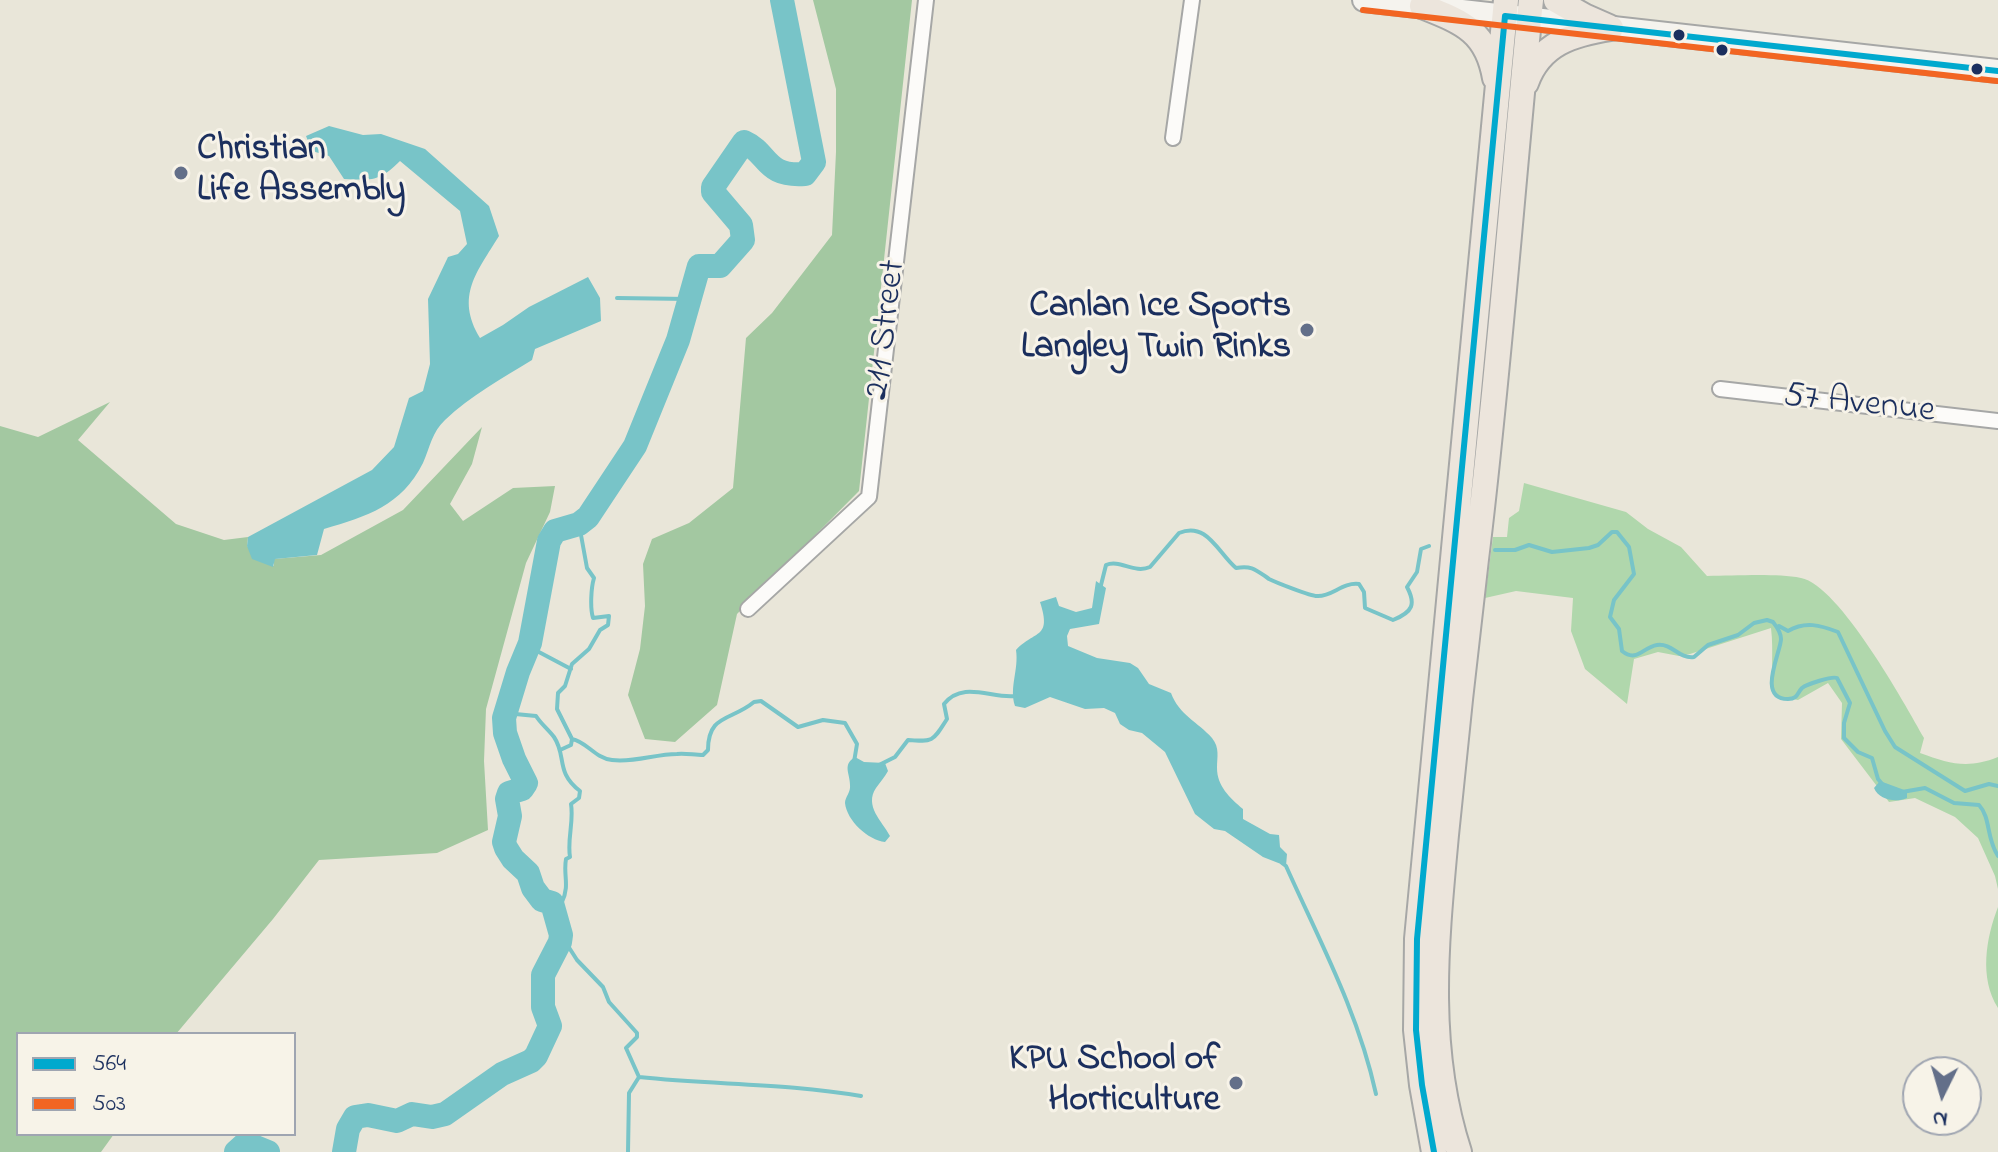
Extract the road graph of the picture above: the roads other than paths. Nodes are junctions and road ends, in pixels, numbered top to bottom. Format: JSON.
{"nodes":[{"id":1,"x":926,"y":0,"type":"edge"},
{"id":2,"x":1192,"y":0,"type":"edge"},
{"id":3,"x":1364,"y":0,"type":"edge"},
{"id":4,"x":1448,"y":0,"type":"edge"},
{"id":5,"x":1556,"y":0,"type":"edge"},
{"id":6,"x":1422,"y":6,"type":"junction"},
{"id":7,"x":1518,"y":9,"type":"edge"},
{"id":8,"x":1611,"y":28,"type":"junction"},
{"id":9,"x":1998,"y":71,"type":"edge"},
{"id":10,"x":1509,"y":94,"type":"junction"},
{"id":11,"x":1173,"y":138,"type":"dead end"},
{"id":12,"x":1720,"y":389,"type":"dead end"},
{"id":13,"x":1998,"y":421,"type":"edge"},
{"id":14,"x":748,"y":609,"type":"dead end"},
{"id":15,"x":1434,"y":1152,"type":"edge"},
{"id":16,"x":1459,"y":1152,"type":"edge"}],
"edges":[{"from":1,"to":14,"type":"street","name":"211 Street"},
{"from":2,"to":11,"type":"street"},
{"from":3,"to":6,"type":"main road"},
{"from":4,"to":6,"type":"main road"},
{"from":5,"to":8,"type":"main road"},
{"from":6,"to":7,"type":"main road"},
{"from":6,"to":10,"type":"main road"},
{"from":7,"to":8,"type":"main road"},
{"from":7,"to":10,"type":"main road"},
{"from":8,"to":9,"type":"main road"},
{"from":8,"to":10,"type":"main road"},
{"from":10,"to":15,"type":"main road"},
{"from":10,"to":16,"type":"main road"},
{"from":12,"to":13,"type":"street","name":"57 Avenue"}]}
